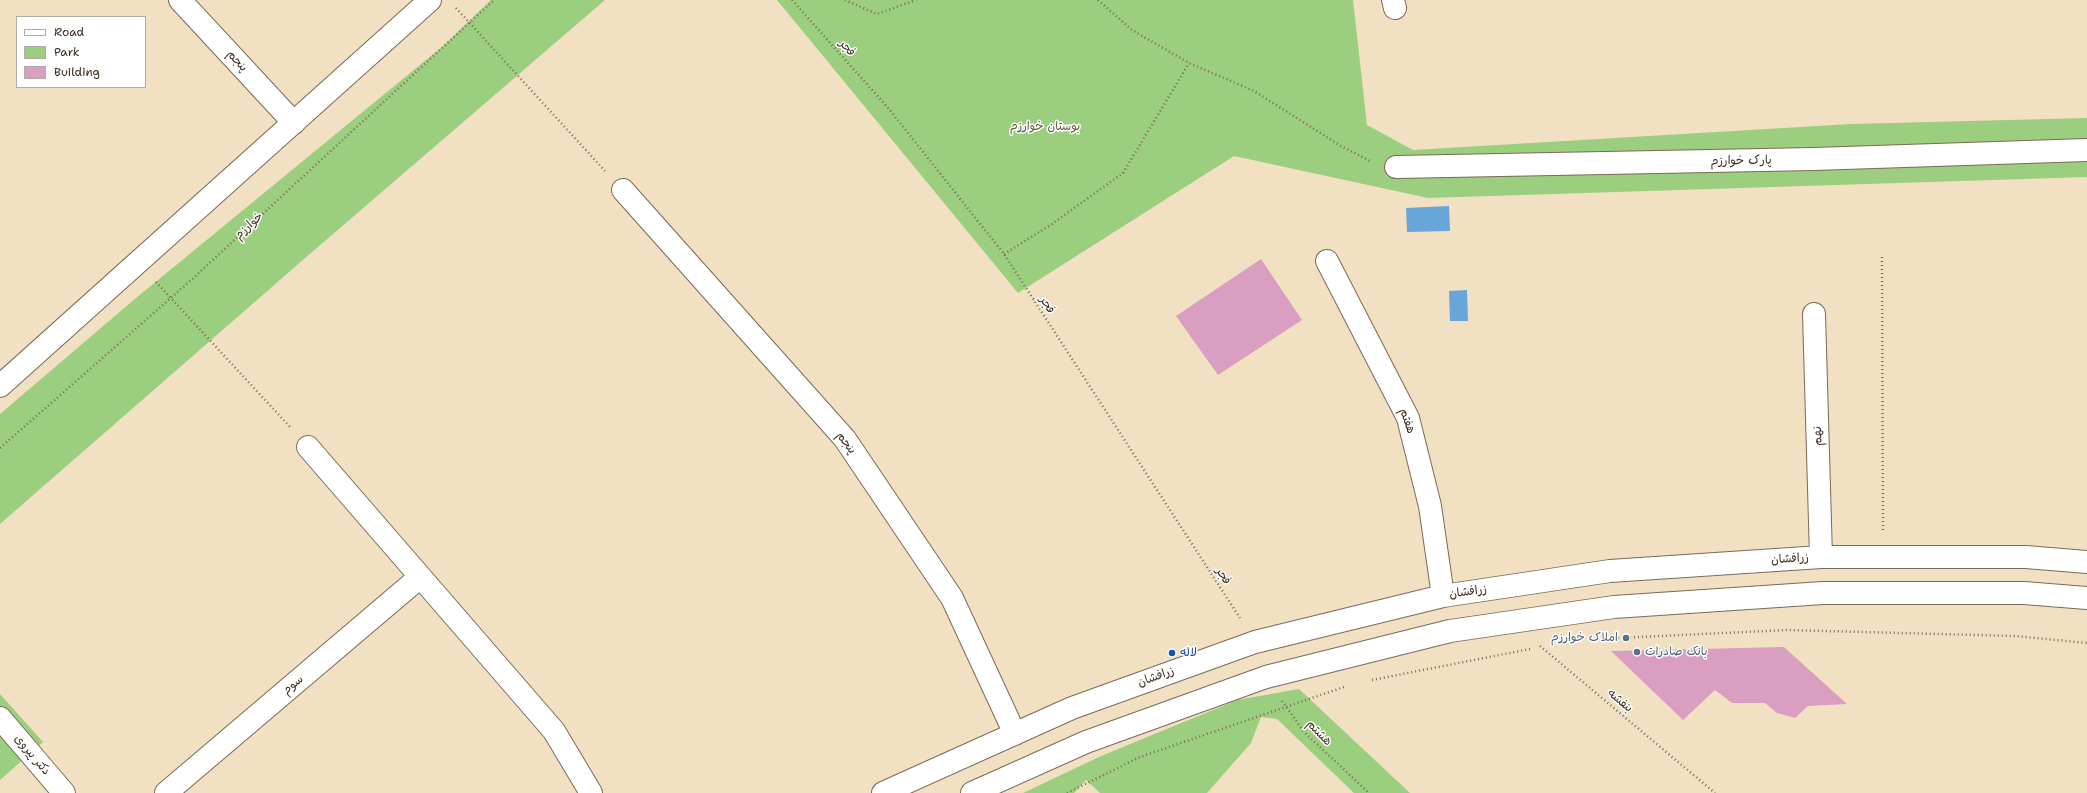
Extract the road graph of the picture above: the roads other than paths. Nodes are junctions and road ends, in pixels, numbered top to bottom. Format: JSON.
{"nodes":[{"id":1,"x":180,"y":0,"type":"edge"},
{"id":2,"x":430,"y":0,"type":"edge"},
{"id":3,"x":294,"y":123,"type":"junction"},
{"id":4,"x":2087,"y":150,"type":"edge"},
{"id":5,"x":1396,"y":167,"type":"road end"},
{"id":6,"x":623,"y":190,"type":"road end"},
{"id":7,"x":1327,"y":261,"type":"dead end"},
{"id":8,"x":1814,"y":314,"type":"dead end"},
{"id":9,"x":3,"y":378,"type":"edge"},
{"id":10,"x":308,"y":447,"type":"road end"},
{"id":11,"x":1821,"y":557,"type":"junction"},
{"id":12,"x":2087,"y":562,"type":"edge"},
{"id":13,"x":420,"y":577,"type":"junction"},
{"id":14,"x":1443,"y":596,"type":"junction"},
{"id":15,"x":2087,"y":598,"type":"edge"},
{"id":16,"x":0,"y":718,"type":"edge"},
{"id":17,"x":1015,"y":734,"type":"junction"},
{"id":18,"x":64,"y":793,"type":"edge"},
{"id":19,"x":166,"y":793,"type":"edge"},
{"id":20,"x":591,"y":793,"type":"edge"},
{"id":21,"x":883,"y":793,"type":"edge"},
{"id":22,"x":972,"y":793,"type":"edge"}],
"edges":[{"from":1,"to":3,"type":"street","name":"پنجم"},
{"from":2,"to":3,"type":"street"},
{"from":3,"to":9,"type":"street"},
{"from":4,"to":5,"type":"street","name":"پارک خوارزم"},
{"from":6,"to":17,"type":"street","name":"پنجم"},
{"from":7,"to":14,"type":"street","name":"هفتم"},
{"from":8,"to":11,"type":"street","name":"نهم"},
{"from":10,"to":13,"type":"street"},
{"from":11,"to":12,"type":"street","name":"زرافشان"},
{"from":11,"to":14,"type":"street","name":"زرافشان"},
{"from":13,"to":19,"type":"street","name":"سوم"},
{"from":13,"to":20,"type":"street"},
{"from":14,"to":17,"type":"street","name":"زرافشان"},
{"from":15,"to":22,"type":"street"},
{"from":16,"to":18,"type":"street","name":"دکتر پیروی"},
{"from":17,"to":21,"type":"street","name":"زرافشان"}]}
